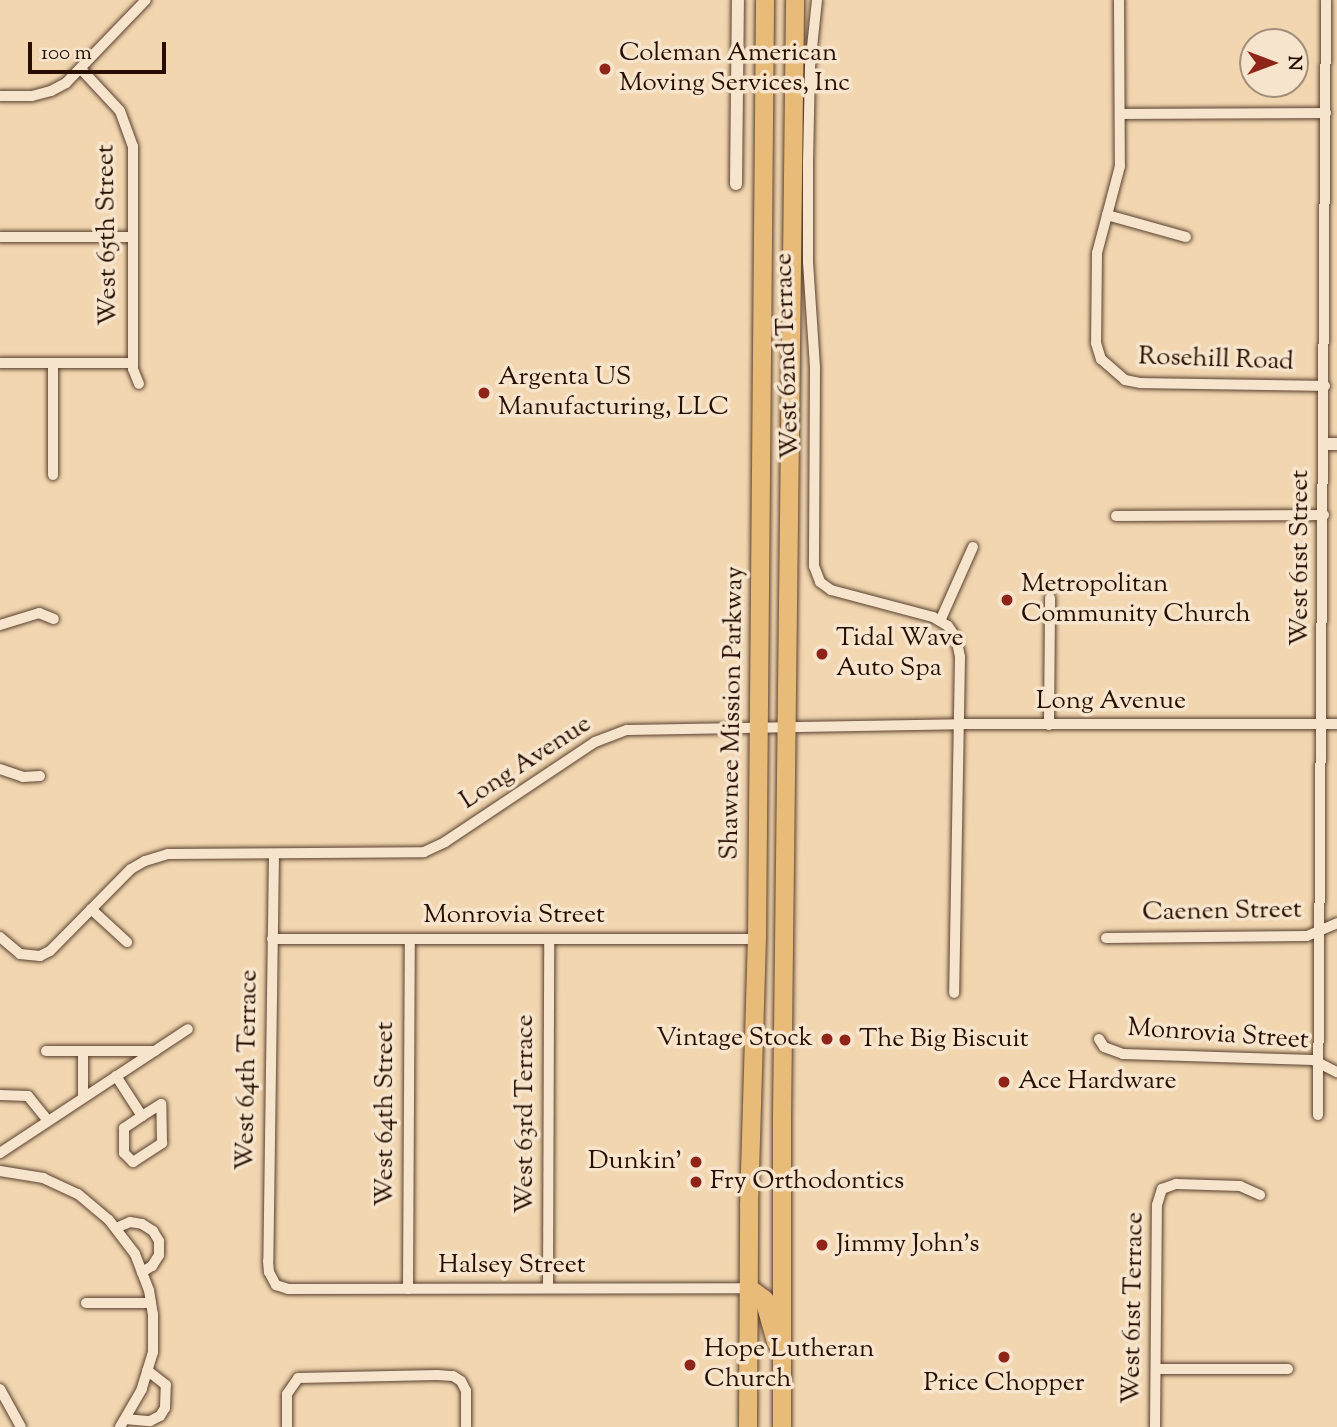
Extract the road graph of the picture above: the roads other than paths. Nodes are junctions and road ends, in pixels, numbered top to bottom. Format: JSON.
{"nodes":[{"id":1,"x":146,"y":0,"type":"edge"},
{"id":2,"x":738,"y":0,"type":"edge"},
{"id":3,"x":765,"y":0,"type":"edge"},
{"id":4,"x":817,"y":0,"type":"edge"},
{"id":5,"x":1119,"y":0,"type":"edge"},
{"id":6,"x":1326,"y":0,"type":"edge"},
{"id":7,"x":792,"y":4,"type":"edge"},
{"id":8,"x":1331,"y":12,"type":"edge"},
{"id":9,"x":81,"y":69,"type":"junction"},
{"id":10,"x":0,"y":96,"type":"edge"},
{"id":11,"x":1326,"y":113,"type":"junction"},
{"id":12,"x":1120,"y":114,"type":"junction"},
{"id":13,"x":1331,"y":174,"type":"edge"},
{"id":14,"x":736,"y":184,"type":"dead end"},
{"id":15,"x":1107,"y":215,"type":"junction"},
{"id":16,"x":0,"y":237,"type":"edge"},
{"id":17,"x":133,"y":237,"type":"junction"},
{"id":18,"x":1186,"y":237,"type":"dead end"},
{"id":19,"x":0,"y":363,"type":"edge"},
{"id":20,"x":53,"y":363,"type":"junction"},
{"id":21,"x":132,"y":363,"type":"junction"},
{"id":22,"x":139,"y":384,"type":"dead end"},
{"id":23,"x":762,"y":385,"type":"junction"},
{"id":24,"x":1325,"y":386,"type":"junction"},
{"id":25,"x":789,"y":418,"type":"junction"},
{"id":26,"x":761,"y":421,"type":"junction"},
{"id":27,"x":1331,"y":444,"type":"edge"},
{"id":28,"x":789,"y":464,"type":"junction"},
{"id":29,"x":54,"y":475,"type":"dead end"},
{"id":30,"x":1324,"y":515,"type":"junction"},
{"id":31,"x":1116,"y":516,"type":"dead end"},
{"id":32,"x":973,"y":547,"type":"dead end"},
{"id":33,"x":1050,"y":598,"type":"dead end"},
{"id":34,"x":54,"y":619,"type":"dead end"},
{"id":35,"x":940,"y":621,"type":"junction"},
{"id":36,"x":0,"y":625,"type":"edge"},
{"id":37,"x":959,"y":724,"type":"junction"},
{"id":38,"x":1322,"y":724,"type":"junction"},
{"id":39,"x":1337,"y":724,"type":"edge"},
{"id":40,"x":1049,"y":725,"type":"junction"},
{"id":41,"x":758,"y":727,"type":"junction"},
{"id":42,"x":788,"y":727,"type":"junction"},
{"id":43,"x":0,"y":769,"type":"edge"},
{"id":44,"x":40,"y":776,"type":"dead end"},
{"id":45,"x":274,"y":853,"type":"junction"},
{"id":46,"x":91,"y":909,"type":"junction"},
{"id":47,"x":1337,"y":923,"type":"edge"},
{"id":48,"x":1321,"y":929,"type":"junction"},
{"id":49,"x":0,"y":937,"type":"edge"},
{"id":50,"x":1106,"y":938,"type":"dead end"},
{"id":51,"x":410,"y":939,"type":"junction"},
{"id":52,"x":757,"y":939,"type":"junction"},
{"id":53,"x":272,"y":940,"type":"junction"},
{"id":54,"x":549,"y":940,"type":"junction"},
{"id":55,"x":127,"y":942,"type":"dead end"},
{"id":56,"x":954,"y":993,"type":"dead end"},
{"id":57,"x":188,"y":1029,"type":"dead end"},
{"id":58,"x":1099,"y":1040,"type":"dead end"},
{"id":59,"x":46,"y":1051,"type":"dead end"},
{"id":60,"x":83,"y":1051,"type":"junction"},
{"id":61,"x":155,"y":1051,"type":"junction"},
{"id":62,"x":1320,"y":1065,"type":"junction"},
{"id":63,"x":1337,"y":1072,"type":"edge"},
{"id":64,"x":116,"y":1076,"type":"junction"},
{"id":65,"x":0,"y":1095,"type":"edge"},
{"id":66,"x":83,"y":1097,"type":"junction"},
{"id":67,"x":1318,"y":1115,"type":"dead end"},
{"id":68,"x":142,"y":1116,"type":"junction"},
{"id":69,"x":48,"y":1121,"type":"junction"},
{"id":70,"x":0,"y":1153,"type":"edge"},
{"id":71,"x":0,"y":1171,"type":"edge"},
{"id":72,"x":1260,"y":1195,"type":"dead end"},
{"id":73,"x":116,"y":1228,"type":"junction"},
{"id":74,"x":142,"y":1272,"type":"junction"},
{"id":75,"x":276,"y":1285,"type":"joint"},
{"id":76,"x":548,"y":1288,"type":"junction"},
{"id":77,"x":749,"y":1288,"type":"junction"},
{"id":78,"x":408,"y":1289,"type":"junction"},
{"id":79,"x":86,"y":1303,"type":"dead end"},
{"id":80,"x":151,"y":1303,"type":"junction"},
{"id":81,"x":782,"y":1364,"type":"junction"},
{"id":82,"x":1156,"y":1369,"type":"junction"},
{"id":83,"x":1288,"y":1369,"type":"dead end"},
{"id":84,"x":148,"y":1370,"type":"junction"},
{"id":85,"x":0,"y":1389,"type":"edge"},
{"id":86,"x":123,"y":1423,"type":"edge"},
{"id":87,"x":21,"y":1427,"type":"edge"},
{"id":88,"x":287,"y":1427,"type":"edge"},
{"id":89,"x":466,"y":1427,"type":"edge"},
{"id":90,"x":748,"y":1427,"type":"edge"},
{"id":91,"x":782,"y":1427,"type":"edge"},
{"id":92,"x":1155,"y":1427,"type":"edge"}],
"edges":[{"from":1,"to":9,"type":"street"},
{"from":2,"to":14,"type":"street"},
{"from":3,"to":23,"type":"highway","name":"Shawnee Mission Parkway"},
{"from":4,"to":35,"type":"street","name":"West 62nd Terrace"},
{"from":5,"to":12,"type":"street"},
{"from":6,"to":8,"type":"street","name":"West 61st Street"},
{"from":7,"to":25,"type":"highway","name":"Shawnee Mission Parkway"},
{"from":8,"to":11,"type":"street","name":"West 61st Street"},
{"from":9,"to":10,"type":"street"},
{"from":9,"to":17,"type":"street","name":"West 65th Street"},
{"from":11,"to":12,"type":"street"},
{"from":11,"to":13,"type":"street","name":"West 61st Street"},
{"from":12,"to":15,"type":"street"},
{"from":13,"to":24,"type":"street","name":"West 61st Street"},
{"from":15,"to":18,"type":"street"},
{"from":15,"to":24,"type":"street","name":"Rosehill Road"},
{"from":16,"to":17,"type":"street"},
{"from":17,"to":21,"type":"street","name":"West 65th Street"},
{"from":19,"to":20,"type":"street"},
{"from":20,"to":21,"type":"street"},
{"from":20,"to":29,"type":"street"},
{"from":21,"to":22,"type":"street","name":"West 65th Street"},
{"from":23,"to":25,"type":"highway"},
{"from":23,"to":26,"type":"highway","name":"Shawnee Mission Parkway"},
{"from":24,"to":27,"type":"street","name":"West 61st Street"},
{"from":25,"to":28,"type":"highway","name":"Shawnee Mission Parkway"},
{"from":26,"to":28,"type":"highway"},
{"from":26,"to":41,"type":"highway","name":"Shawnee Mission Parkway"},
{"from":27,"to":30,"type":"street","name":"West 61st Street"},
{"from":28,"to":42,"type":"highway","name":"Shawnee Mission Parkway"},
{"from":30,"to":31,"type":"street"},
{"from":30,"to":38,"type":"street","name":"West 61st Street"},
{"from":32,"to":35,"type":"street"},
{"from":33,"to":40,"type":"street"},
{"from":34,"to":36,"type":"street"},
{"from":35,"to":37,"type":"street"},
{"from":37,"to":40,"type":"street","name":"Long Avenue"},
{"from":37,"to":42,"type":"street","name":"Long Avenue"},
{"from":37,"to":56,"type":"street"},
{"from":38,"to":39,"type":"street","name":"Long Avenue"},
{"from":38,"to":40,"type":"street","name":"Long Avenue"},
{"from":38,"to":48,"type":"street","name":"West 61st Street"},
{"from":41,"to":42,"type":"street","name":"Long Avenue"},
{"from":41,"to":45,"type":"street","name":"Long Avenue"},
{"from":41,"to":52,"type":"highway","name":"Shawnee Mission Parkway"},
{"from":42,"to":81,"type":"highway","name":"Shawnee Mission Parkway"},
{"from":43,"to":44,"type":"street"},
{"from":45,"to":46,"type":"street","name":"Long Avenue"},
{"from":45,"to":53,"type":"street","name":"West 64th Terrace"},
{"from":46,"to":49,"type":"street","name":"Long Avenue"},
{"from":46,"to":55,"type":"street"},
{"from":47,"to":48,"type":"street","name":"Caenen Street"},
{"from":48,"to":50,"type":"street","name":"Caenen Street"},
{"from":48,"to":62,"type":"street","name":"West 61st Street"},
{"from":51,"to":53,"type":"street","name":"Monrovia Street"},
{"from":51,"to":54,"type":"street","name":"Monrovia Street"},
{"from":51,"to":78,"type":"street","name":"West 64th Street"},
{"from":52,"to":54,"type":"street","name":"Monrovia Street"},
{"from":52,"to":77,"type":"highway","name":"Shawnee Mission Parkway"},
{"from":53,"to":75,"type":"street","name":"West 64th Terrace"},
{"from":54,"to":76,"type":"street","name":"West 63rd Terrace"},
{"from":57,"to":61,"type":"street"},
{"from":58,"to":62,"type":"street","name":"Monrovia Street"},
{"from":59,"to":60,"type":"street"},
{"from":60,"to":61,"type":"street"},
{"from":60,"to":66,"type":"street"},
{"from":61,"to":64,"type":"street"},
{"from":62,"to":63,"type":"street","name":"Monrovia Street"},
{"from":62,"to":67,"type":"street","name":"West 61st Street"},
{"from":64,"to":66,"type":"street"},
{"from":64,"to":68,"type":"street"},
{"from":65,"to":69,"type":"street"},
{"from":66,"to":69,"type":"street"},
{"from":68,"to":68,"type":"street"},
{"from":69,"to":70,"type":"street"},
{"from":71,"to":73,"type":"street"},
{"from":72,"to":82,"type":"street","name":"West 61st Terrace"},
{"from":73,"to":74,"type":"street"},
{"from":73,"to":74,"type":"street"},
{"from":74,"to":80,"type":"street"},
{"from":75,"to":78,"type":"street","name":"Halsey Street"},
{"from":76,"to":77,"type":"street","name":"Halsey Street"},
{"from":76,"to":78,"type":"street","name":"Halsey Street"},
{"from":77,"to":81,"type":"highway"},
{"from":77,"to":90,"type":"highway","name":"Shawnee Mission Parkway"},
{"from":79,"to":80,"type":"street"},
{"from":80,"to":84,"type":"street"},
{"from":81,"to":91,"type":"highway","name":"Shawnee Mission Parkway"},
{"from":82,"to":83,"type":"street"},
{"from":82,"to":92,"type":"street","name":"West 61st Terrace"},
{"from":84,"to":86,"type":"street"},
{"from":84,"to":86,"type":"street"},
{"from":85,"to":87,"type":"street"},
{"from":88,"to":89,"type":"street"}]}
